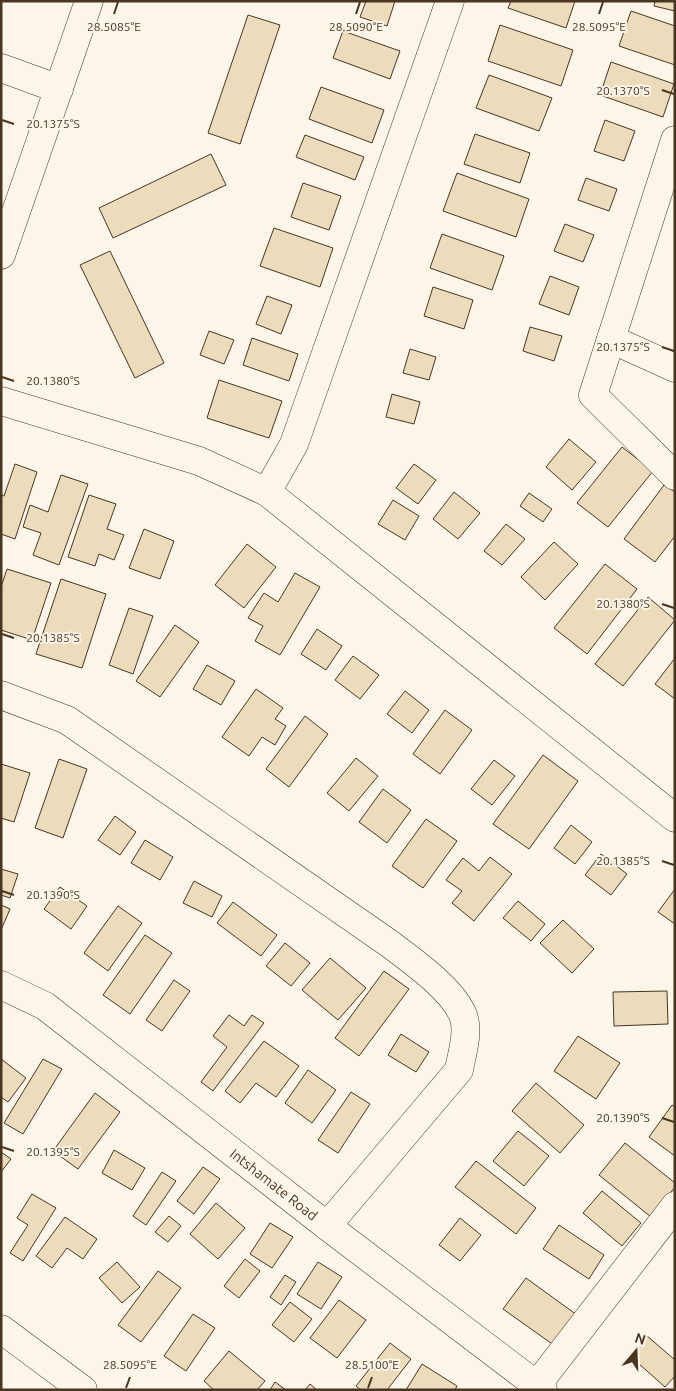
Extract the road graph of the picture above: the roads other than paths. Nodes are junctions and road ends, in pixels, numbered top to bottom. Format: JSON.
{"nodes":[{"id":1,"x":89,"y":1,"type":"edge"},
{"id":2,"x":450,"y":1,"type":"edge"},
{"id":3,"x":1,"y":68,"type":"edge"},
{"id":4,"x":59,"y":89,"type":"junction"},
{"id":5,"x":675,"y":140,"type":"edge"},
{"id":6,"x":1,"y":255,"type":"edge"},
{"id":7,"x":611,"y":339,"type":"junction"},
{"id":8,"x":675,"y":368,"type":"edge"},
{"id":9,"x":1,"y":401,"type":"edge"},
{"id":10,"x":675,"y":476,"type":"edge"},
{"id":11,"x":267,"y":492,"type":"junction"},
{"id":12,"x":1,"y":695,"type":"edge"},
{"id":13,"x":673,"y":814,"type":"edge"},
{"id":14,"x":1,"y":985,"type":"edge"},
{"id":15,"x":675,"y":1206,"type":"edge"},
{"id":16,"x":327,"y":1226,"type":"junction"},
{"id":17,"x":1,"y":1329,"type":"edge"},
{"id":18,"x":538,"y":1388,"type":"edge"},
{"id":19,"x":83,"y":1390,"type":"edge"}],
"edges":[{"from":1,"to":4,"type":"street"},
{"from":2,"to":11,"type":"street"},
{"from":3,"to":4,"type":"street"},
{"from":4,"to":6,"type":"street"},
{"from":5,"to":7,"type":"street"},
{"from":7,"to":8,"type":"street"},
{"from":7,"to":10,"type":"street"},
{"from":9,"to":11,"type":"street"},
{"from":11,"to":13,"type":"street"},
{"from":12,"to":16,"type":"street"},
{"from":14,"to":16,"type":"street","name":"Intshamate Road"},
{"from":15,"to":18,"type":"street"},
{"from":16,"to":18,"type":"street","name":"Intshamate Road"},
{"from":17,"to":19,"type":"street"}]}
